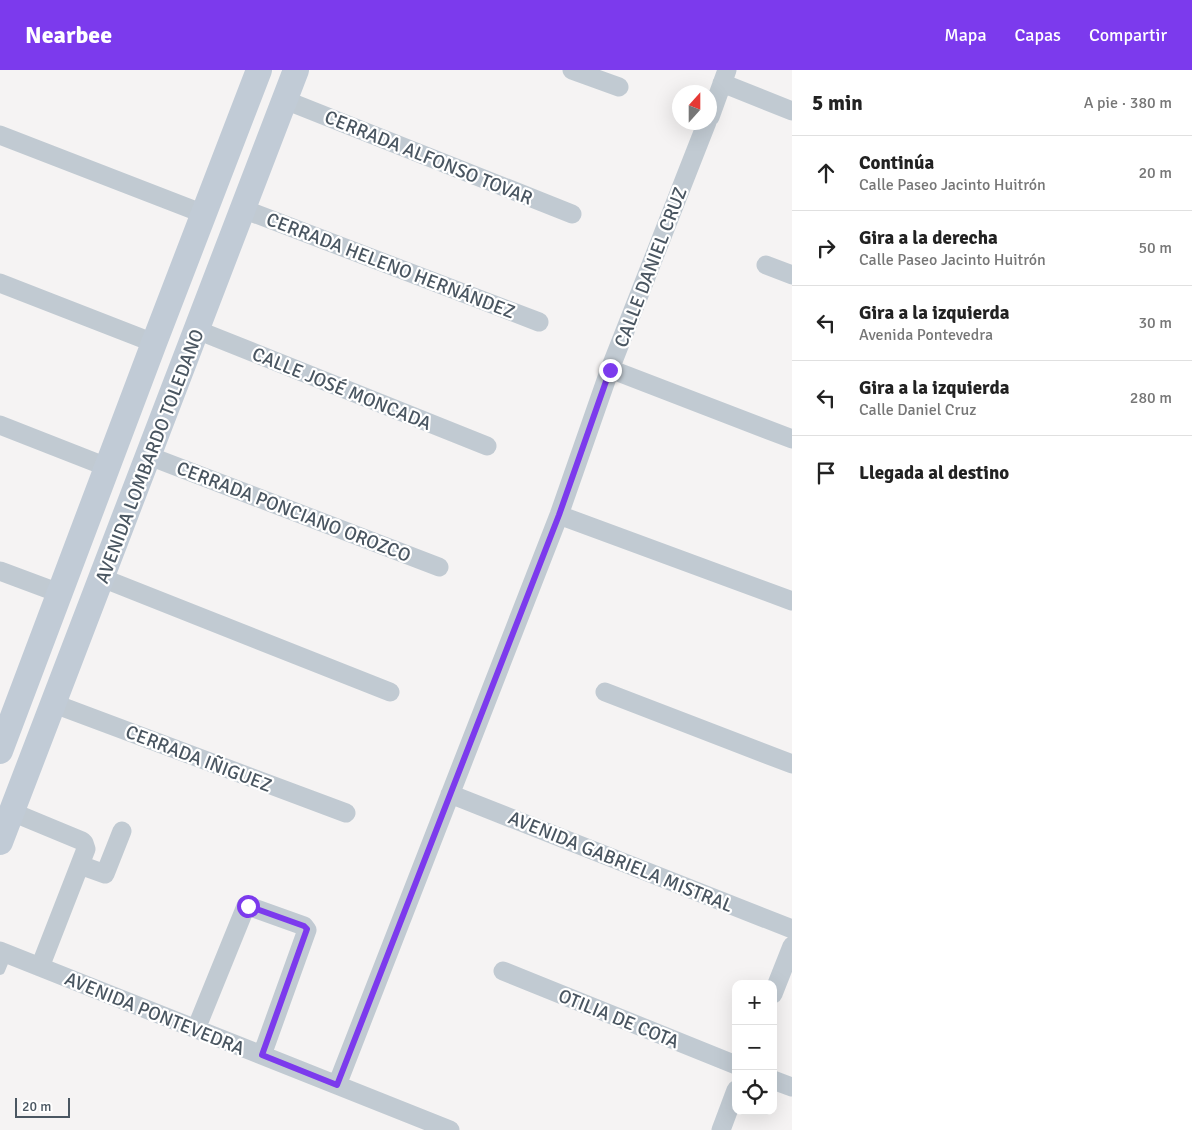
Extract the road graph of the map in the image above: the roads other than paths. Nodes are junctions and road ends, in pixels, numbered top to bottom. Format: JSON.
{"nodes":[{"id":1,"x":259,"y":70,"type":"edge"},
{"id":2,"x":296,"y":70,"type":"edge"},
{"id":3,"x":572,"y":70,"type":"edge"},
{"id":4,"x":725,"y":77,"type":"edge"},
{"id":5,"x":619,"y":87,"type":"dead end"},
{"id":6,"x":717,"y":98,"type":"edge"},
{"id":7,"x":285,"y":100,"type":"junction"},
{"id":8,"x":792,"y":110,"type":"edge"},
{"id":9,"x":704,"y":130,"type":"edge"},
{"id":10,"x":0,"y":135,"type":"edge"},
{"id":11,"x":243,"y":209,"type":"junction"},
{"id":12,"x":204,"y":214,"type":"junction"},
{"id":13,"x":572,"y":214,"type":"dead end"},
{"id":14,"x":766,"y":266,"type":"dead end"},
{"id":15,"x":792,"y":275,"type":"edge"},
{"id":16,"x":0,"y":282,"type":"edge"},
{"id":17,"x":539,"y":322,"type":"dead end"},
{"id":18,"x":197,"y":330,"type":"junction"},
{"id":19,"x":154,"y":343,"type":"junction"},
{"id":20,"x":610,"y":370,"type":"junction"},
{"id":21,"x":0,"y":425,"type":"edge"},
{"id":22,"x":792,"y":439,"type":"edge"},
{"id":23,"x":487,"y":446,"type":"dead end"},
{"id":24,"x":149,"y":456,"type":"junction"},
{"id":25,"x":107,"y":467,"type":"junction"},
{"id":26,"x":91,"y":510,"type":"junction"},
{"id":27,"x":559,"y":515,"type":"junction"},
{"id":28,"x":123,"y":523,"type":"junction"},
{"id":29,"x":439,"y":567,"type":"dead end"},
{"id":30,"x":0,"y":571,"type":"edge"},
{"id":31,"x":102,"y":578,"type":"junction"},
{"id":32,"x":59,"y":593,"type":"junction"},
{"id":33,"x":792,"y":601,"type":"edge"},
{"id":34,"x":390,"y":692,"type":"dead end"},
{"id":35,"x":606,"y":692,"type":"dead end"},
{"id":36,"x":52,"y":703,"type":"junction"},
{"id":37,"x":6,"y":718,"type":"edge"},
{"id":38,"x":0,"y":751,"type":"edge"},
{"id":39,"x":792,"y":764,"type":"edge"},
{"id":40,"x":450,"y":794,"type":"junction"},
{"id":41,"x":12,"y":812,"type":"junction"},
{"id":42,"x":346,"y":814,"type":"dead end"},
{"id":43,"x":122,"y":831,"type":"dead end"},
{"id":44,"x":0,"y":842,"type":"edge"},
{"id":45,"x":80,"y":865,"type":"junction"},
{"id":46,"x":792,"y":929,"type":"edge"},
{"id":47,"x":792,"y":946,"type":"edge"},
{"id":48,"x":2,"y":958,"type":"edge"},
{"id":49,"x":40,"y":967,"type":"junction"},
{"id":50,"x":503,"y":971,"type":"dead end"},
{"id":51,"x":777,"y":984,"type":"edge"},
{"id":52,"x":196,"y":1029,"type":"junction"},
{"id":53,"x":262,"y":1055,"type":"junction"},
{"id":54,"x":732,"y":1063,"type":"edge"},
{"id":55,"x":777,"y":1081,"type":"edge"},
{"id":56,"x":337,"y":1085,"type":"junction"},
{"id":57,"x":792,"y":1087,"type":"edge"},
{"id":58,"x":732,"y":1101,"type":"edge"},
{"id":59,"x":450,"y":1130,"type":"edge"},
{"id":60,"x":721,"y":1130,"type":"edge"}],
"edges":[{"from":1,"to":12,"type":"main road","name":"AVENIDA LOMBARDO TOLEDANO"},
{"from":2,"to":7,"type":"main road","name":"AVENIDA LOMBARDO TOLEDANO"},
{"from":3,"to":5,"type":"street"},
{"from":4,"to":6,"type":"street"},
{"from":4,"to":8,"type":"street"},
{"from":7,"to":11,"type":"main road","name":"AVENIDA LOMBARDO TOLEDANO"},
{"from":7,"to":13,"type":"street","name":"CERRADA ALFONSO TOVAR"},
{"from":9,"to":20,"type":"street","name":"CALLE DANIEL CRUZ"},
{"from":10,"to":12,"type":"street"},
{"from":11,"to":17,"type":"street","name":"CERRADA HELENO HERNÁNDEZ"},
{"from":11,"to":18,"type":"main road","name":"AVENIDA LOMBARDO TOLEDANO"},
{"from":12,"to":19,"type":"main road","name":"AVENIDA LOMBARDO TOLEDANO"},
{"from":14,"to":15,"type":"street"},
{"from":16,"to":19,"type":"street"},
{"from":18,"to":23,"type":"street","name":"CALLE JOSÉ MONCADA"},
{"from":18,"to":24,"type":"main road","name":"AVENIDA LOMBARDO TOLEDANO"},
{"from":19,"to":25,"type":"main road","name":"AVENIDA LOMBARDO TOLEDANO"},
{"from":20,"to":22,"type":"street"},
{"from":20,"to":27,"type":"street","name":"CALLE DANIEL CRUZ"},
{"from":21,"to":25,"type":"street"},
{"from":24,"to":28,"type":"main road","name":"AVENIDA LOMBARDO TOLEDANO"},
{"from":24,"to":29,"type":"street","name":"CERRADA PONCIANO OROZCO"},
{"from":25,"to":26,"type":"main road","name":"AVENIDA LOMBARDO TOLEDANO"},
{"from":26,"to":28,"type":"main road"},
{"from":26,"to":32,"type":"main road","name":"AVENIDA LOMBARDO TOLEDANO"},
{"from":27,"to":33,"type":"street"},
{"from":27,"to":40,"type":"street","name":"CALLE DANIEL CRUZ"},
{"from":28,"to":31,"type":"main road","name":"AVENIDA LOMBARDO TOLEDANO"},
{"from":30,"to":32,"type":"street"},
{"from":31,"to":34,"type":"street"},
{"from":31,"to":36,"type":"main road","name":"AVENIDA LOMBARDO TOLEDANO"},
{"from":32,"to":37,"type":"main road","name":"AVENIDA LOMBARDO TOLEDANO"},
{"from":35,"to":39,"type":"street"},
{"from":36,"to":41,"type":"main road","name":"AVENIDA LOMBARDO TOLEDANO"},
{"from":36,"to":42,"type":"street","name":"CERRADA IÑIGUEZ"},
{"from":37,"to":38,"type":"main road","name":"AVENIDA LOMBARDO TOLEDANO"},
{"from":40,"to":46,"type":"street","name":"AVENIDA GABRIELA MISTRAL"},
{"from":40,"to":56,"type":"street","name":"CALLE DANIEL CRUZ"},
{"from":41,"to":44,"type":"main road","name":"AVENIDA LOMBARDO TOLEDANO"},
{"from":41,"to":45,"type":"street"},
{"from":43,"to":45,"type":"street"},
{"from":45,"to":49,"type":"street"},
{"from":47,"to":51,"type":"street"},
{"from":48,"to":49,"type":"street","name":"AVENIDA PONTEVEDRA"},
{"from":49,"to":52,"type":"street","name":"AVENIDA PONTEVEDRA"},
{"from":50,"to":54,"type":"street","name":"OTILIA DE COTA"},
{"from":52,"to":53,"type":"street","name":"AVENIDA PONTEVEDRA"},
{"from":52,"to":53,"type":"street"},
{"from":53,"to":56,"type":"street","name":"AVENIDA PONTEVEDRA"},
{"from":55,"to":57,"type":"street"},
{"from":56,"to":59,"type":"street","name":"AVENIDA PONTEVEDRA"},
{"from":58,"to":60,"type":"street"}]}
